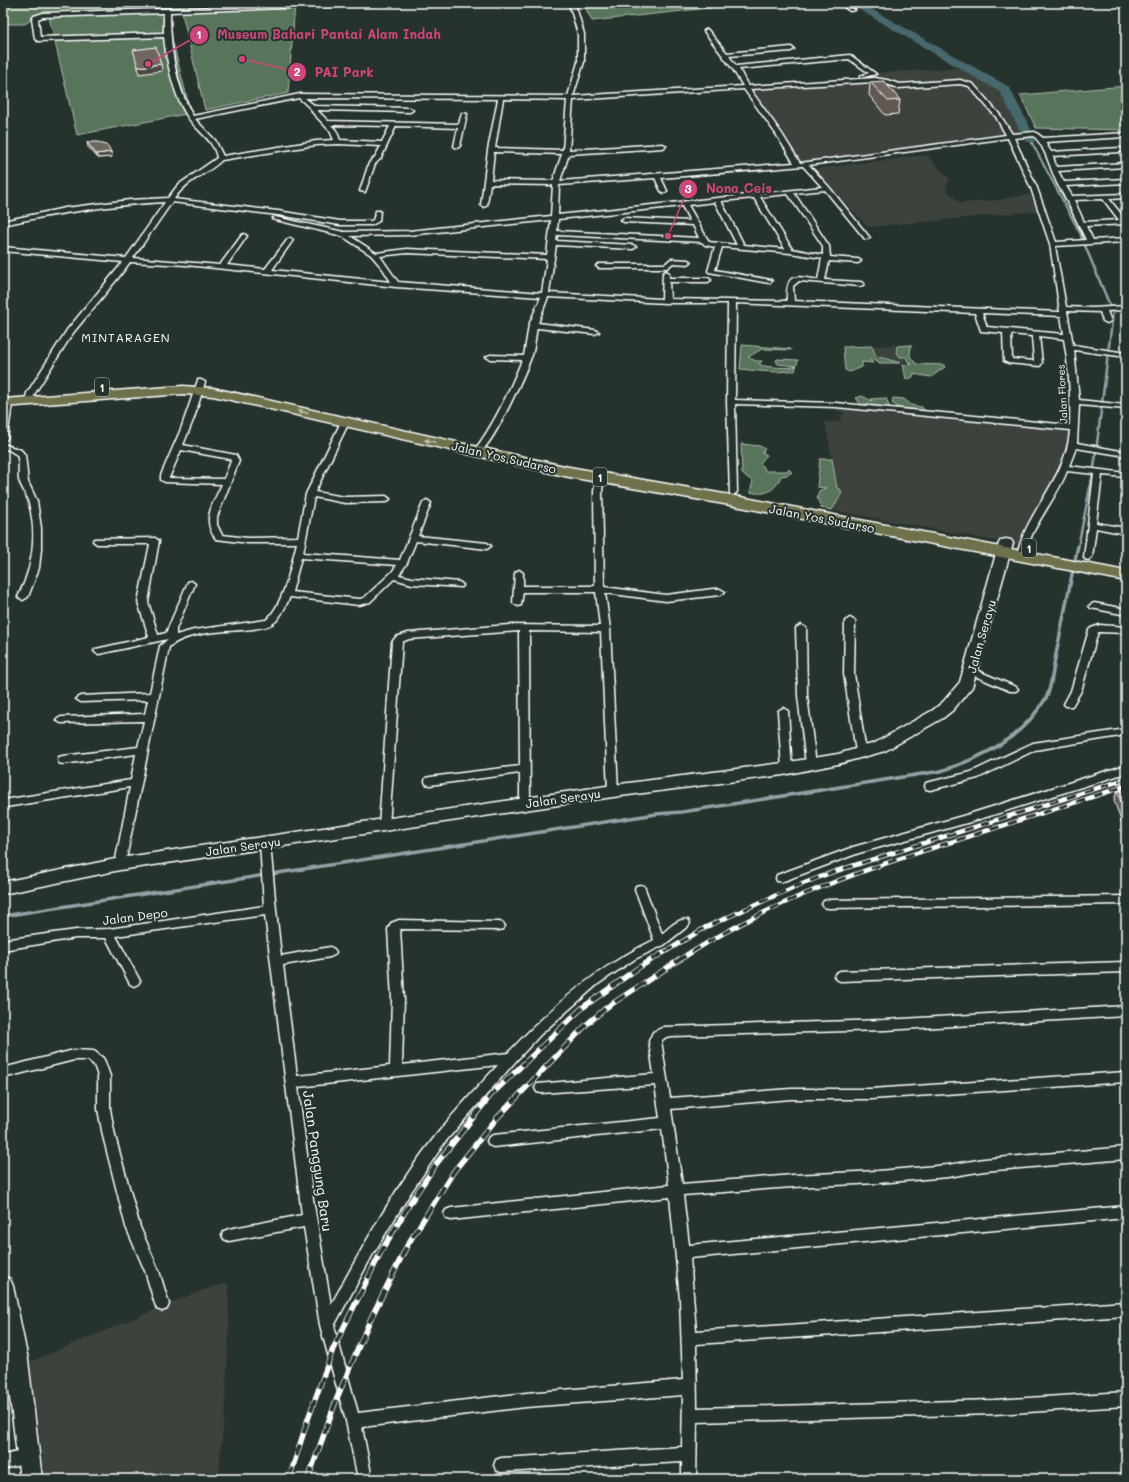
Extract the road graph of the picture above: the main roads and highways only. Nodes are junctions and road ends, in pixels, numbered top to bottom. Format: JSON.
{"nodes":[{"id":1,"x":200,"y":386,"type":"junction"},
{"id":2,"x":5,"y":400,"type":"edge"},
{"id":3,"x":482,"y":447,"type":"junction"},
{"id":4,"x":1002,"y":545,"type":"junction"},
{"id":5,"x":1090,"y":562,"type":"junction"},
{"id":6,"x":1126,"y":565,"type":"edge"},
{"id":7,"x":1126,"y":576,"type":"edge"}],
"edges":[{"from":1,"to":2,"type":"highway","name":"Jalan Yos Sudarso","number":"1"},
{"from":3,"to":1,"type":"highway","name":"Jalan Yos Sudarso","number":"1","one_way":true},
{"from":1,"to":3,"type":"highway","name":"Jalan Yos Sudarso","number":"1"},
{"from":3,"to":4,"type":"highway","name":"Jalan Yos Sudarso","number":"1"},
{"from":3,"to":4,"type":"highway","name":"Jalan Yos Sudarso","number":"1"},
{"from":4,"to":5,"type":"highway","number":"1"},
{"from":5,"to":6,"type":"highway","number":"1"},
{"from":5,"to":7,"type":"highway","number":"1"}]}
